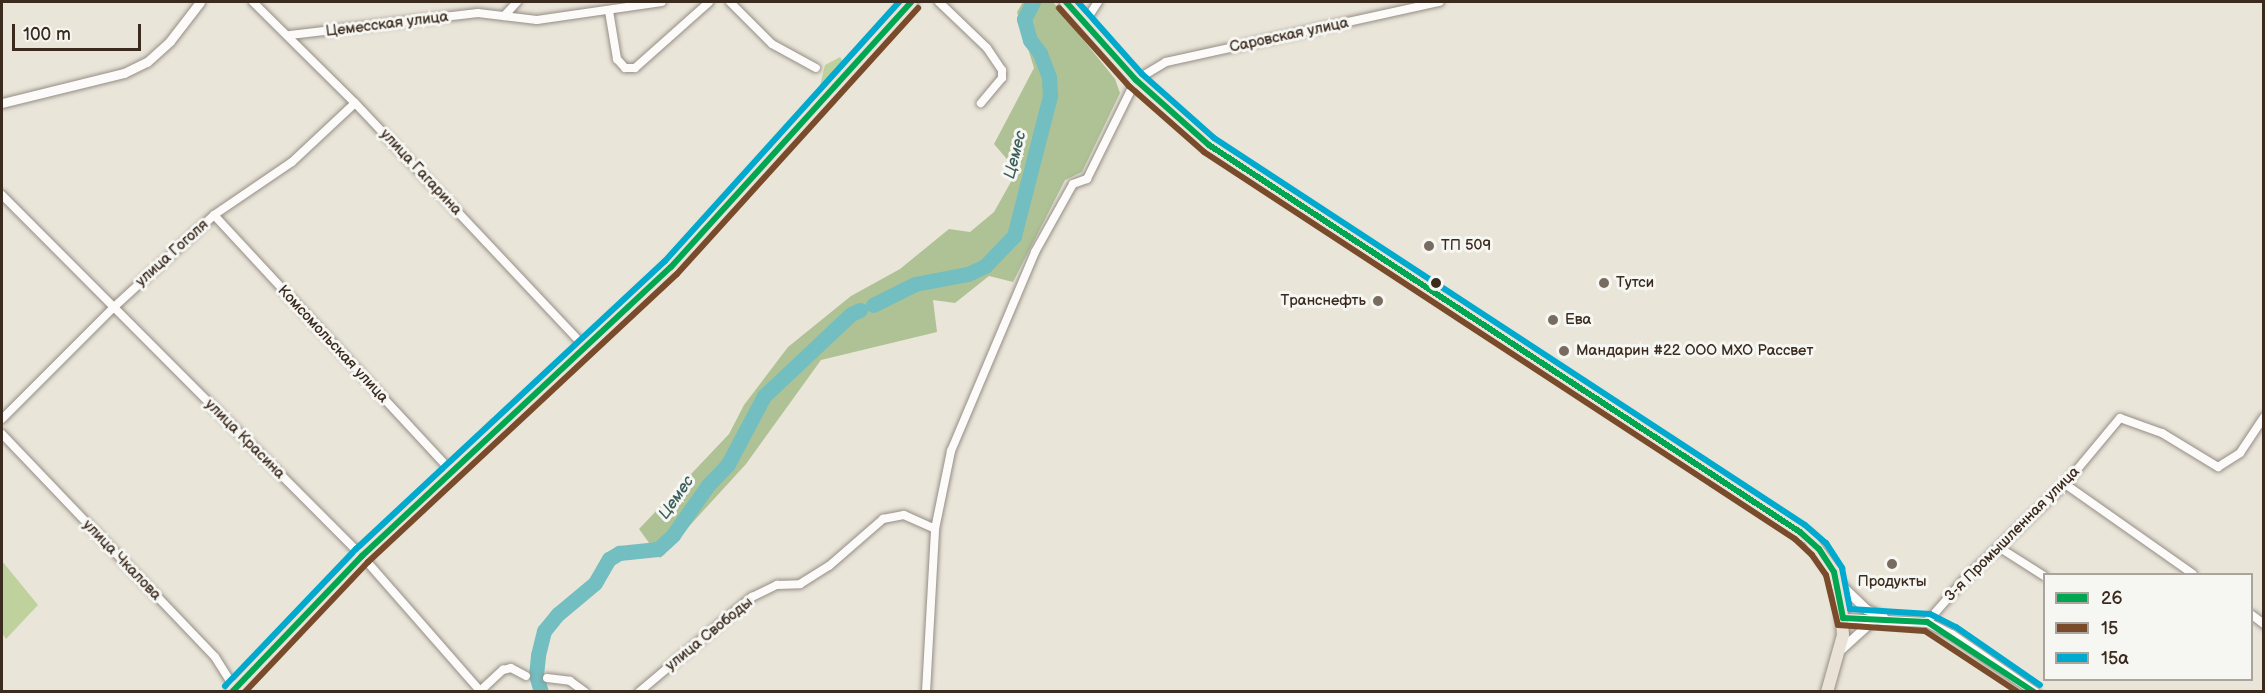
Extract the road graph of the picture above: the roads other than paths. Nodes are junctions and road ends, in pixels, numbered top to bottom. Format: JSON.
{"nodes":[{"id":1,"x":200,"y":2,"type":"edge"},
{"id":2,"x":253,"y":2,"type":"edge"},
{"id":3,"x":517,"y":2,"type":"edge"},
{"id":4,"x":662,"y":2,"type":"edge"},
{"id":5,"x":709,"y":2,"type":"edge"},
{"id":6,"x":730,"y":2,"type":"edge"},
{"id":7,"x":911,"y":2,"type":"edge"},
{"id":8,"x":939,"y":2,"type":"edge"},
{"id":9,"x":1066,"y":2,"type":"edge"},
{"id":10,"x":1440,"y":2,"type":"edge"},
{"id":11,"x":1096,"y":4,"type":"edge"},
{"id":12,"x":609,"y":11,"type":"junction"},
{"id":13,"x":504,"y":16,"type":"junction"},
{"id":14,"x":1085,"y":22,"type":"junction"},
{"id":15,"x":290,"y":35,"type":"junction"},
{"id":16,"x":816,"y":68,"type":"dead end"},
{"id":17,"x":1138,"y":78,"type":"junction"},
{"id":18,"x":356,"y":103,"type":"junction"},
{"id":19,"x":981,"y":103,"type":"dead end"},
{"id":20,"x":2,"y":104,"type":"edge"},
{"id":21,"x":2,"y":195,"type":"edge"},
{"id":22,"x":214,"y":215,"type":"junction"},
{"id":23,"x":113,"y":308,"type":"junction"},
{"id":24,"x":585,"y":346,"type":"junction"},
{"id":25,"x":2264,"y":417,"type":"edge"},
{"id":26,"x":2,"y":419,"type":"edge"},
{"id":27,"x":2,"y":434,"type":"edge"},
{"id":28,"x":452,"y":472,"type":"junction"},
{"id":29,"x":2065,"y":484,"type":"junction"},
{"id":30,"x":935,"y":529,"type":"junction"},
{"id":31,"x":2000,"y":548,"type":"junction"},
{"id":32,"x":362,"y":555,"type":"junction"},
{"id":33,"x":2192,"y":573,"type":"edge"},
{"id":34,"x":2043,"y":575,"type":"edge"},
{"id":35,"x":1836,"y":580,"type":"junction"},
{"id":36,"x":1843,"y":618,"type":"junction"},
{"id":37,"x":1874,"y":619,"type":"junction"},
{"id":38,"x":1888,"y":620,"type":"junction"},
{"id":39,"x":1927,"y":622,"type":"junction"},
{"id":40,"x":1841,"y":649,"type":"junction"},
{"id":41,"x":526,"y":676,"type":"dead end"},
{"id":42,"x":547,"y":678,"type":"dead end"},
{"id":43,"x":234,"y":691,"type":"edge"},
{"id":44,"x":479,"y":691,"type":"edge"},
{"id":45,"x":585,"y":692,"type":"edge"},
{"id":46,"x":639,"y":692,"type":"edge"},
{"id":47,"x":926,"y":692,"type":"edge"},
{"id":48,"x":1827,"y":692,"type":"edge"},
{"id":49,"x":2035,"y":692,"type":"edge"}],
"edges":[{"from":1,"to":20,"type":"street"},
{"from":2,"to":15,"type":"street","name":"улица Гагарина"},
{"from":3,"to":13,"type":"street"},
{"from":4,"to":12,"type":"street","name":"Цемесская улица"},
{"from":5,"to":12,"type":"street"},
{"from":6,"to":16,"type":"street"},
{"from":7,"to":24,"type":"main road"},
{"from":8,"to":19,"type":"street"},
{"from":9,"to":14,"type":"main road"},
{"from":10,"to":17,"type":"street","name":"Саровская улица"},
{"from":11,"to":14,"type":"street"},
{"from":12,"to":13,"type":"street","name":"Цемесская улица"},
{"from":13,"to":15,"type":"street","name":"Цемесская улица"},
{"from":14,"to":17,"type":"main road"},
{"from":15,"to":18,"type":"street","name":"улица Гагарина"},
{"from":17,"to":30,"type":"street"},
{"from":17,"to":35,"type":"main road"},
{"from":18,"to":22,"type":"street","name":"улица Гоголя"},
{"from":18,"to":24,"type":"street","name":"улица Гагарина"},
{"from":21,"to":23,"type":"street","name":"улица Красина"},
{"from":22,"to":23,"type":"street","name":"улица Гоголя"},
{"from":22,"to":28,"type":"street","name":"Комсомольская улица"},
{"from":23,"to":26,"type":"street","name":"улица Гоголя"},
{"from":23,"to":32,"type":"street","name":"улица Красина"},
{"from":24,"to":28,"type":"main road"},
{"from":25,"to":29,"type":"street","name":"3-я Промышленная улица"},
{"from":27,"to":43,"type":"street","name":"улица Чкалова"},
{"from":28,"to":32,"type":"main road"},
{"from":29,"to":31,"type":"street","name":"3-я Промышленная улица"},
{"from":29,"to":33,"type":"street"},
{"from":30,"to":46,"type":"street","name":"улица Свободы"},
{"from":30,"to":47,"type":"street"},
{"from":31,"to":34,"type":"street"},
{"from":31,"to":39,"type":"street","name":"3-я Промышленная улица"},
{"from":32,"to":43,"type":"main road"},
{"from":32,"to":44,"type":"street","name":"улица Красина"},
{"from":35,"to":36,"type":"main road"},
{"from":35,"to":38,"type":"street"},
{"from":36,"to":37,"type":"street"},
{"from":36,"to":40,"type":"main road"},
{"from":37,"to":38,"type":"street"},
{"from":37,"to":40,"type":"street"},
{"from":38,"to":39,"type":"street"},
{"from":39,"to":49,"type":"street"},
{"from":40,"to":48,"type":"main road"},
{"from":41,"to":44,"type":"street"},
{"from":42,"to":45,"type":"street"}]}
